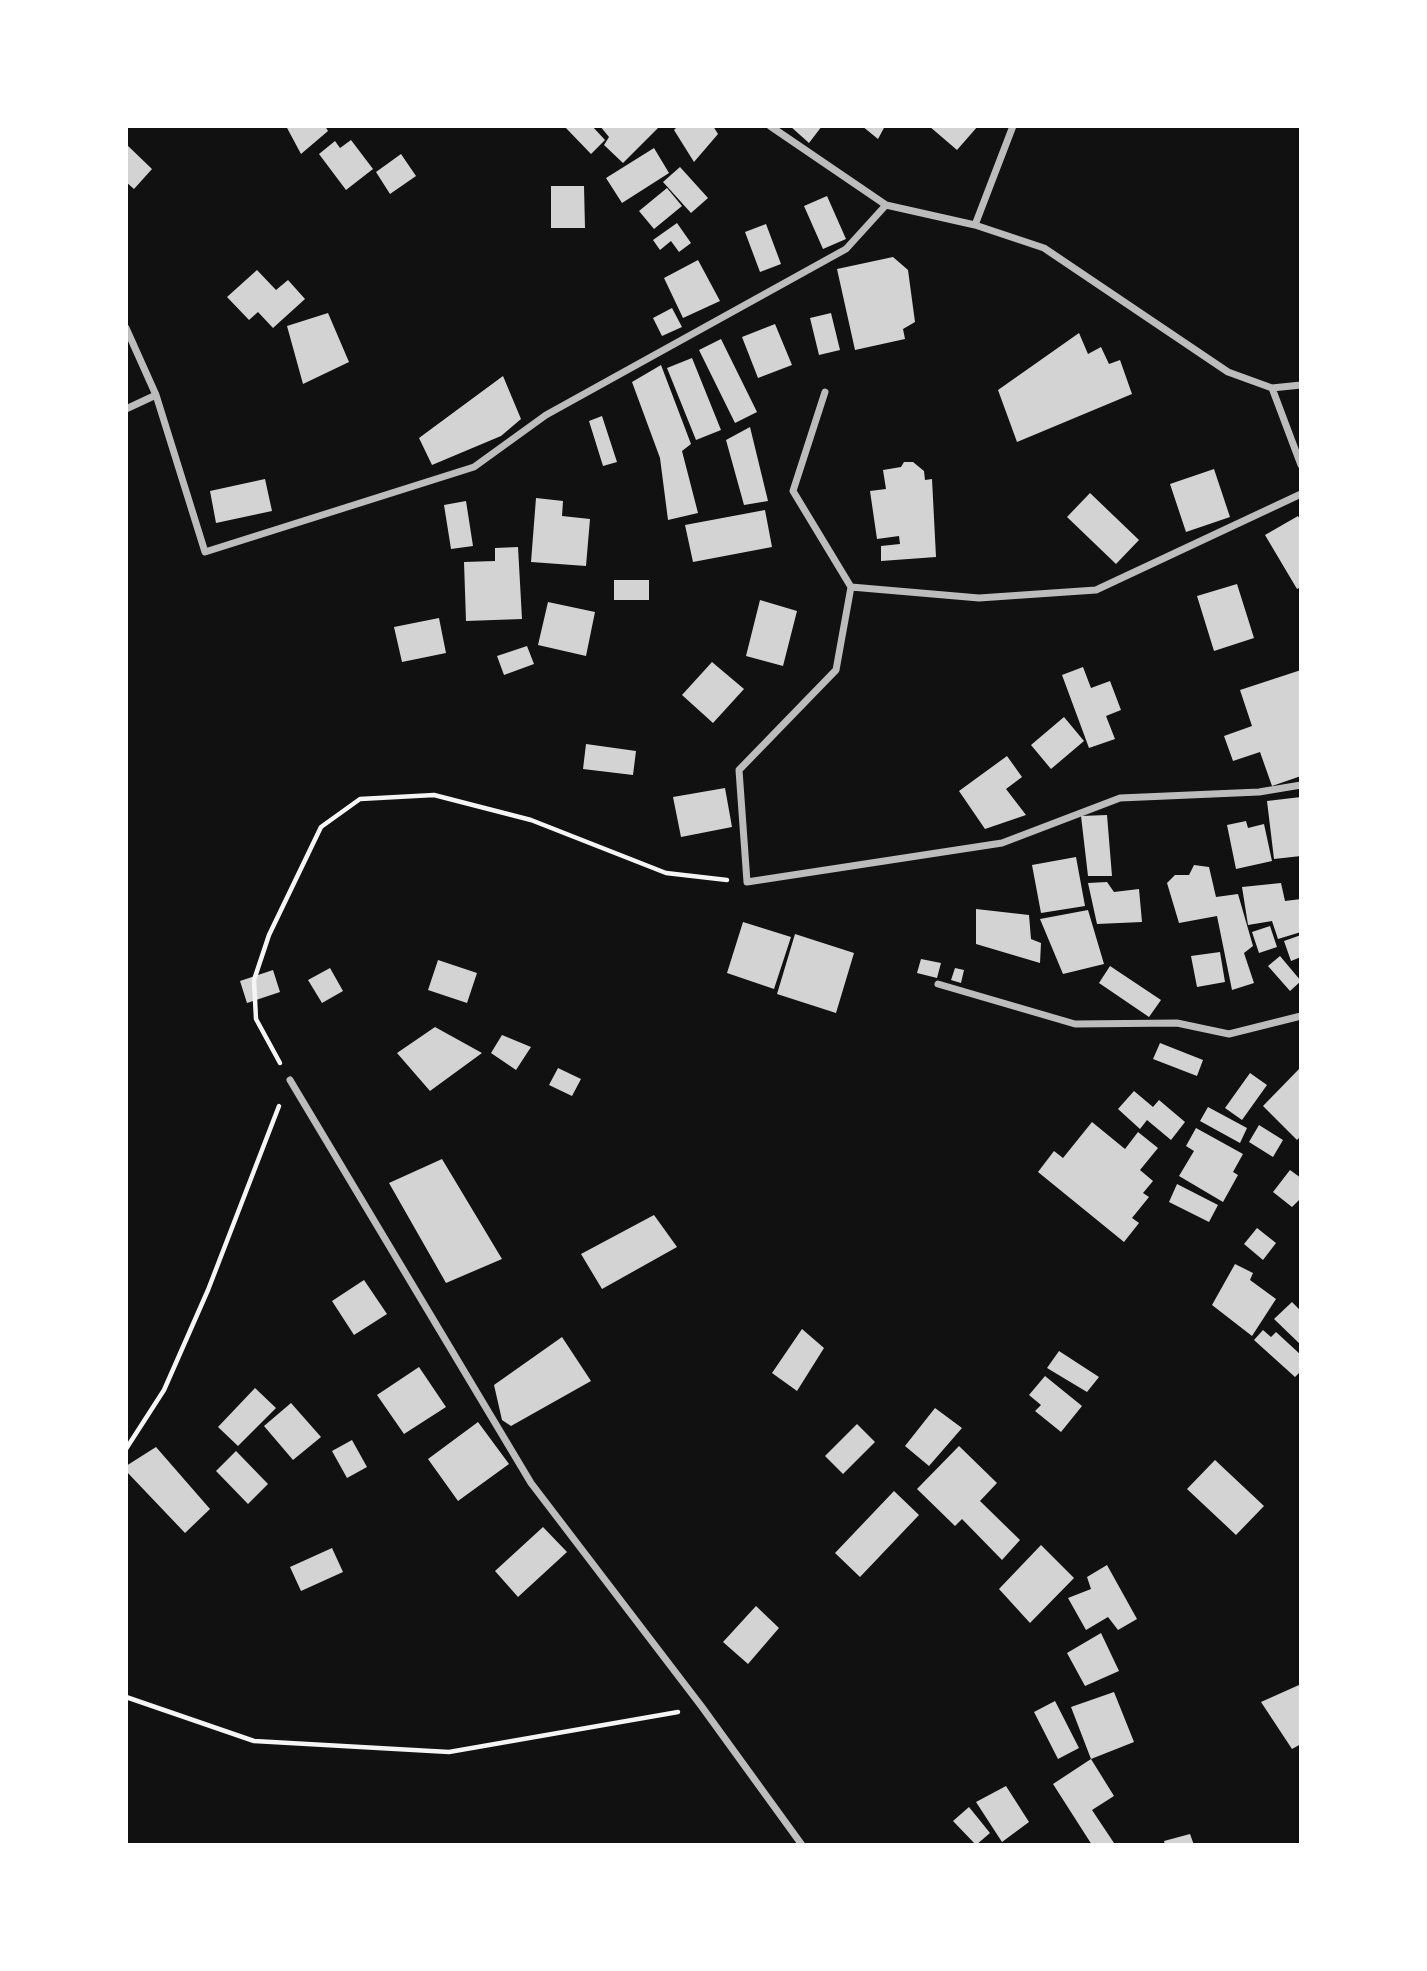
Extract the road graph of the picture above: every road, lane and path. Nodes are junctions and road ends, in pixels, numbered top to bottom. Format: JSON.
{"nodes":[{"id":1,"x":770,"y":126,"type":"edge"},
{"id":2,"x":1013,"y":126,"type":"edge"},
{"id":3,"x":886,"y":205,"type":"junction"},
{"id":4,"x":975,"y":225,"type":"junction"},
{"id":5,"x":126,"y":328,"type":"edge"},
{"id":6,"x":1301,"y":385,"type":"edge"},
{"id":7,"x":1272,"y":388,"type":"junction"},
{"id":8,"x":825,"y":392,"type":"dead end"},
{"id":9,"x":156,"y":396,"type":"junction"},
{"id":10,"x":126,"y":409,"type":"edge"},
{"id":11,"x":1301,"y":466,"type":"edge"},
{"id":12,"x":1301,"y":494,"type":"edge"},
{"id":13,"x":851,"y":587,"type":"junction"},
{"id":14,"x":1301,"y":785,"type":"edge"},
{"id":15,"x":747,"y":882,"type":"junction"},
{"id":16,"x":938,"y":984,"type":"dead end"},
{"id":17,"x":1301,"y":1016,"type":"edge"},
{"id":18,"x":289,"y":1080,"type":"junction"},
{"id":19,"x":126,"y":1449,"type":"edge"},
{"id":20,"x":126,"y":1697,"type":"edge"},
{"id":21,"x":702,"y":1707,"type":"junction"},
{"id":22,"x":802,"y":1845,"type":"edge"}],
"edges":[{"from":1,"to":3,"type":"street"},
{"from":2,"to":4,"type":"street"},
{"from":3,"to":4,"type":"street"},
{"from":3,"to":9,"type":"street"},
{"from":4,"to":7,"type":"street"},
{"from":5,"to":9,"type":"street"},
{"from":6,"to":7,"type":"street"},
{"from":7,"to":11,"type":"street"},
{"from":8,"to":13,"type":"street"},
{"from":9,"to":10,"type":"street"},
{"from":12,"to":13,"type":"street"},
{"from":13,"to":15,"type":"street"},
{"from":14,"to":15,"type":"street"},
{"from":15,"to":18,"type":"path"},
{"from":16,"to":17,"type":"street"},
{"from":18,"to":19,"type":"path"},
{"from":18,"to":21,"type":"street"},
{"from":20,"to":21,"type":"path"},
{"from":21,"to":22,"type":"street"}]}
